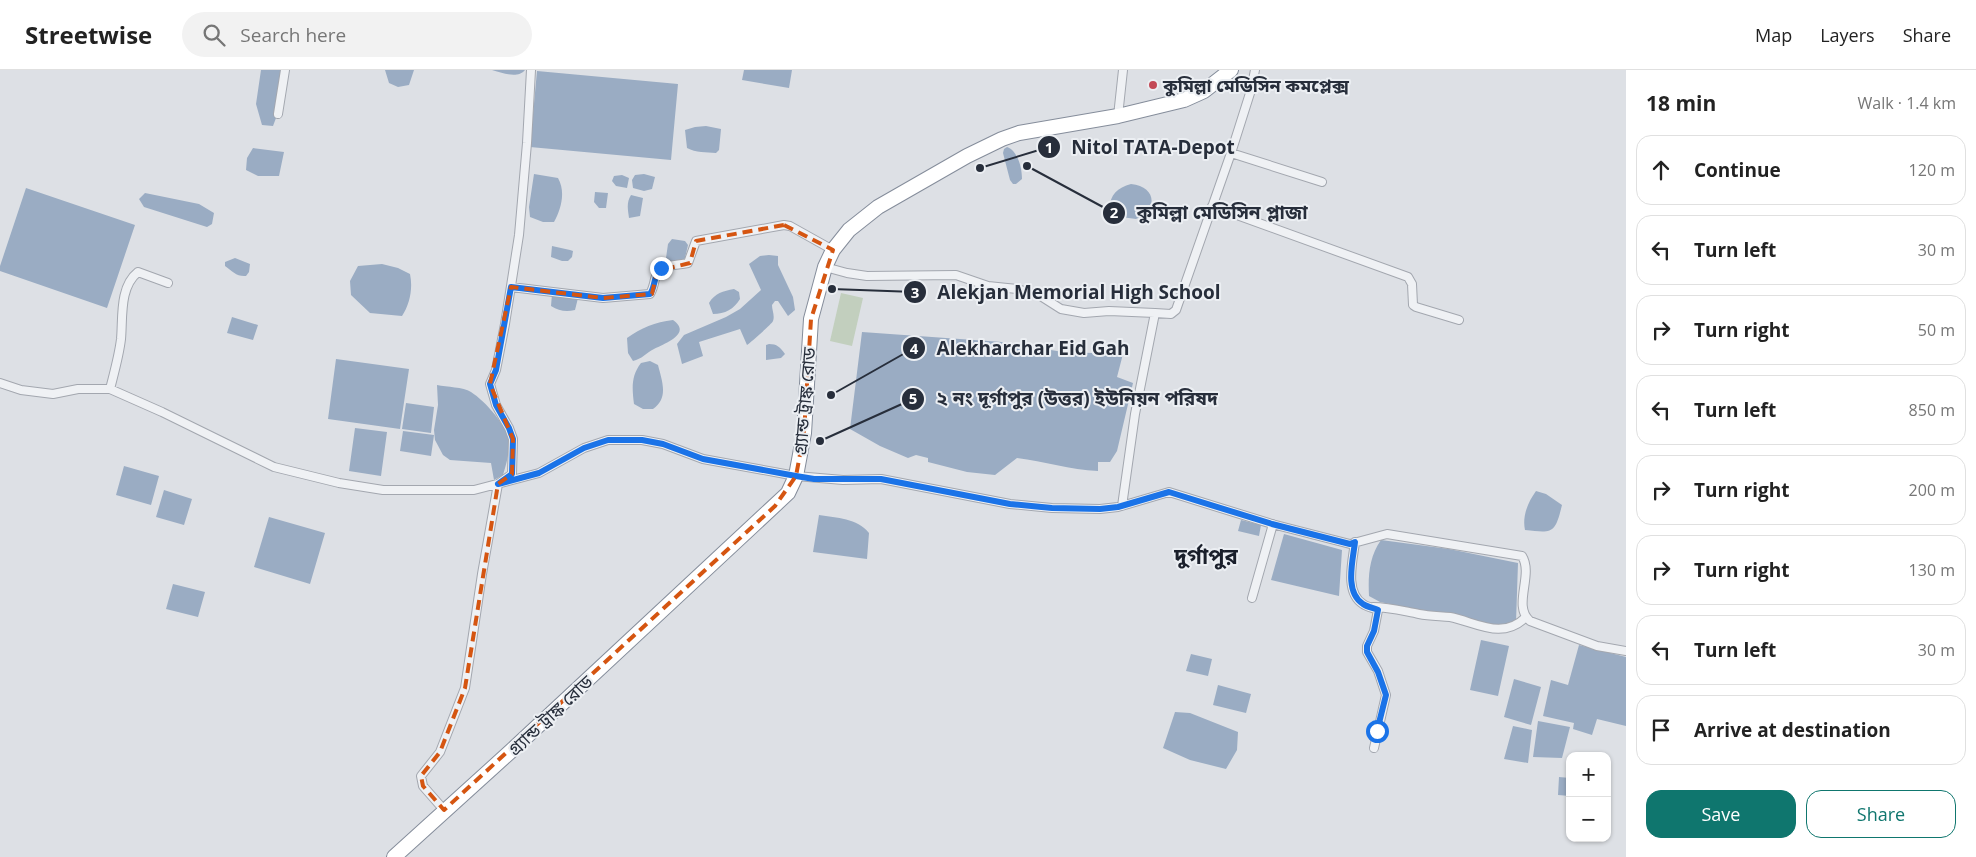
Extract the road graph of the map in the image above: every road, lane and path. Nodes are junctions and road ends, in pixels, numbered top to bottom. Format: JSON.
{"nodes":[{"id":1,"x":285,"y":70,"type":"edge"},
{"id":2,"x":531,"y":70,"type":"edge"},
{"id":3,"x":1123,"y":70,"type":"edge"},
{"id":4,"x":1231,"y":70,"type":"edge"},
{"id":5,"x":1255,"y":70,"type":"edge"},
{"id":6,"x":278,"y":114,"type":"dead end"},
{"id":7,"x":1118,"y":116,"type":"junction"},
{"id":8,"x":1231,"y":153,"type":"junction"},
{"id":9,"x":1322,"y":182,"type":"dead end"},
{"id":10,"x":1212,"y":206,"type":"junction"},
{"id":11,"x":833,"y":250,"type":"junction"},
{"id":12,"x":825,"y":267,"type":"junction"},
{"id":13,"x":168,"y":283,"type":"dead end"},
{"id":14,"x":511,"y":287,"type":"junction"},
{"id":15,"x":1155,"y":314,"type":"junction"},
{"id":16,"x":1459,"y":320,"type":"dead end"},
{"id":17,"x":0,"y":383,"type":"edge"},
{"id":18,"x":110,"y":389,"type":"junction"},
{"id":19,"x":796,"y":476,"type":"junction"},
{"id":20,"x":498,"y":484,"type":"junction"},
{"id":21,"x":1122,"y":506,"type":"junction"},
{"id":22,"x":1273,"y":524,"type":"junction"},
{"id":23,"x":1355,"y":542,"type":"junction"},
{"id":24,"x":1252,"y":598,"type":"dead end"},
{"id":25,"x":1371,"y":607,"type":"junction"},
{"id":26,"x":1526,"y":617,"type":"junction"},
{"id":27,"x":1626,"y":650,"type":"edge"},
{"id":28,"x":1374,"y":748,"type":"dead end"},
{"id":29,"x":444,"y":810,"type":"junction"},
{"id":30,"x":394,"y":857,"type":"edge"}],
"edges":[{"from":1,"to":6,"type":"street"},
{"from":2,"to":14,"type":"street"},
{"from":3,"to":7,"type":"street"},
{"from":4,"to":7,"type":"highway","name":"গ্র্যান্ড ট্রাঙ্ক রোড"},
{"from":5,"to":8,"type":"street"},
{"from":7,"to":11,"type":"highway","name":"গ্র্যান্ড ট্রাঙ্ক রোড"},
{"from":8,"to":9,"type":"street"},
{"from":8,"to":10,"type":"street"},
{"from":10,"to":15,"type":"street"},
{"from":10,"to":16,"type":"street"},
{"from":11,"to":12,"type":"highway","name":"গ্র্যান্ড ট্রাঙ্ক রোড"},
{"from":11,"to":14,"type":"street"},
{"from":12,"to":15,"type":"street"},
{"from":12,"to":19,"type":"highway","name":"গ্র্যান্ড ট্রাঙ্ক রোড"},
{"from":13,"to":18,"type":"street"},
{"from":14,"to":20,"type":"street"},
{"from":15,"to":21,"type":"street"},
{"from":17,"to":18,"type":"street"},
{"from":18,"to":20,"type":"street"},
{"from":19,"to":20,"type":"street"},
{"from":19,"to":21,"type":"street"},
{"from":19,"to":29,"type":"highway","name":"গ্র্যান্ড ট্রাঙ্ক রোড"},
{"from":20,"to":29,"type":"street"},
{"from":21,"to":22,"type":"street"},
{"from":22,"to":23,"type":"street"},
{"from":22,"to":24,"type":"street"},
{"from":23,"to":25,"type":"street"},
{"from":23,"to":26,"type":"street"},
{"from":25,"to":26,"type":"street"},
{"from":25,"to":28,"type":"street"},
{"from":26,"to":27,"type":"street"},
{"from":29,"to":30,"type":"highway","name":"গ্র্যান্ড ট্রাঙ্ক রোড"}]}
